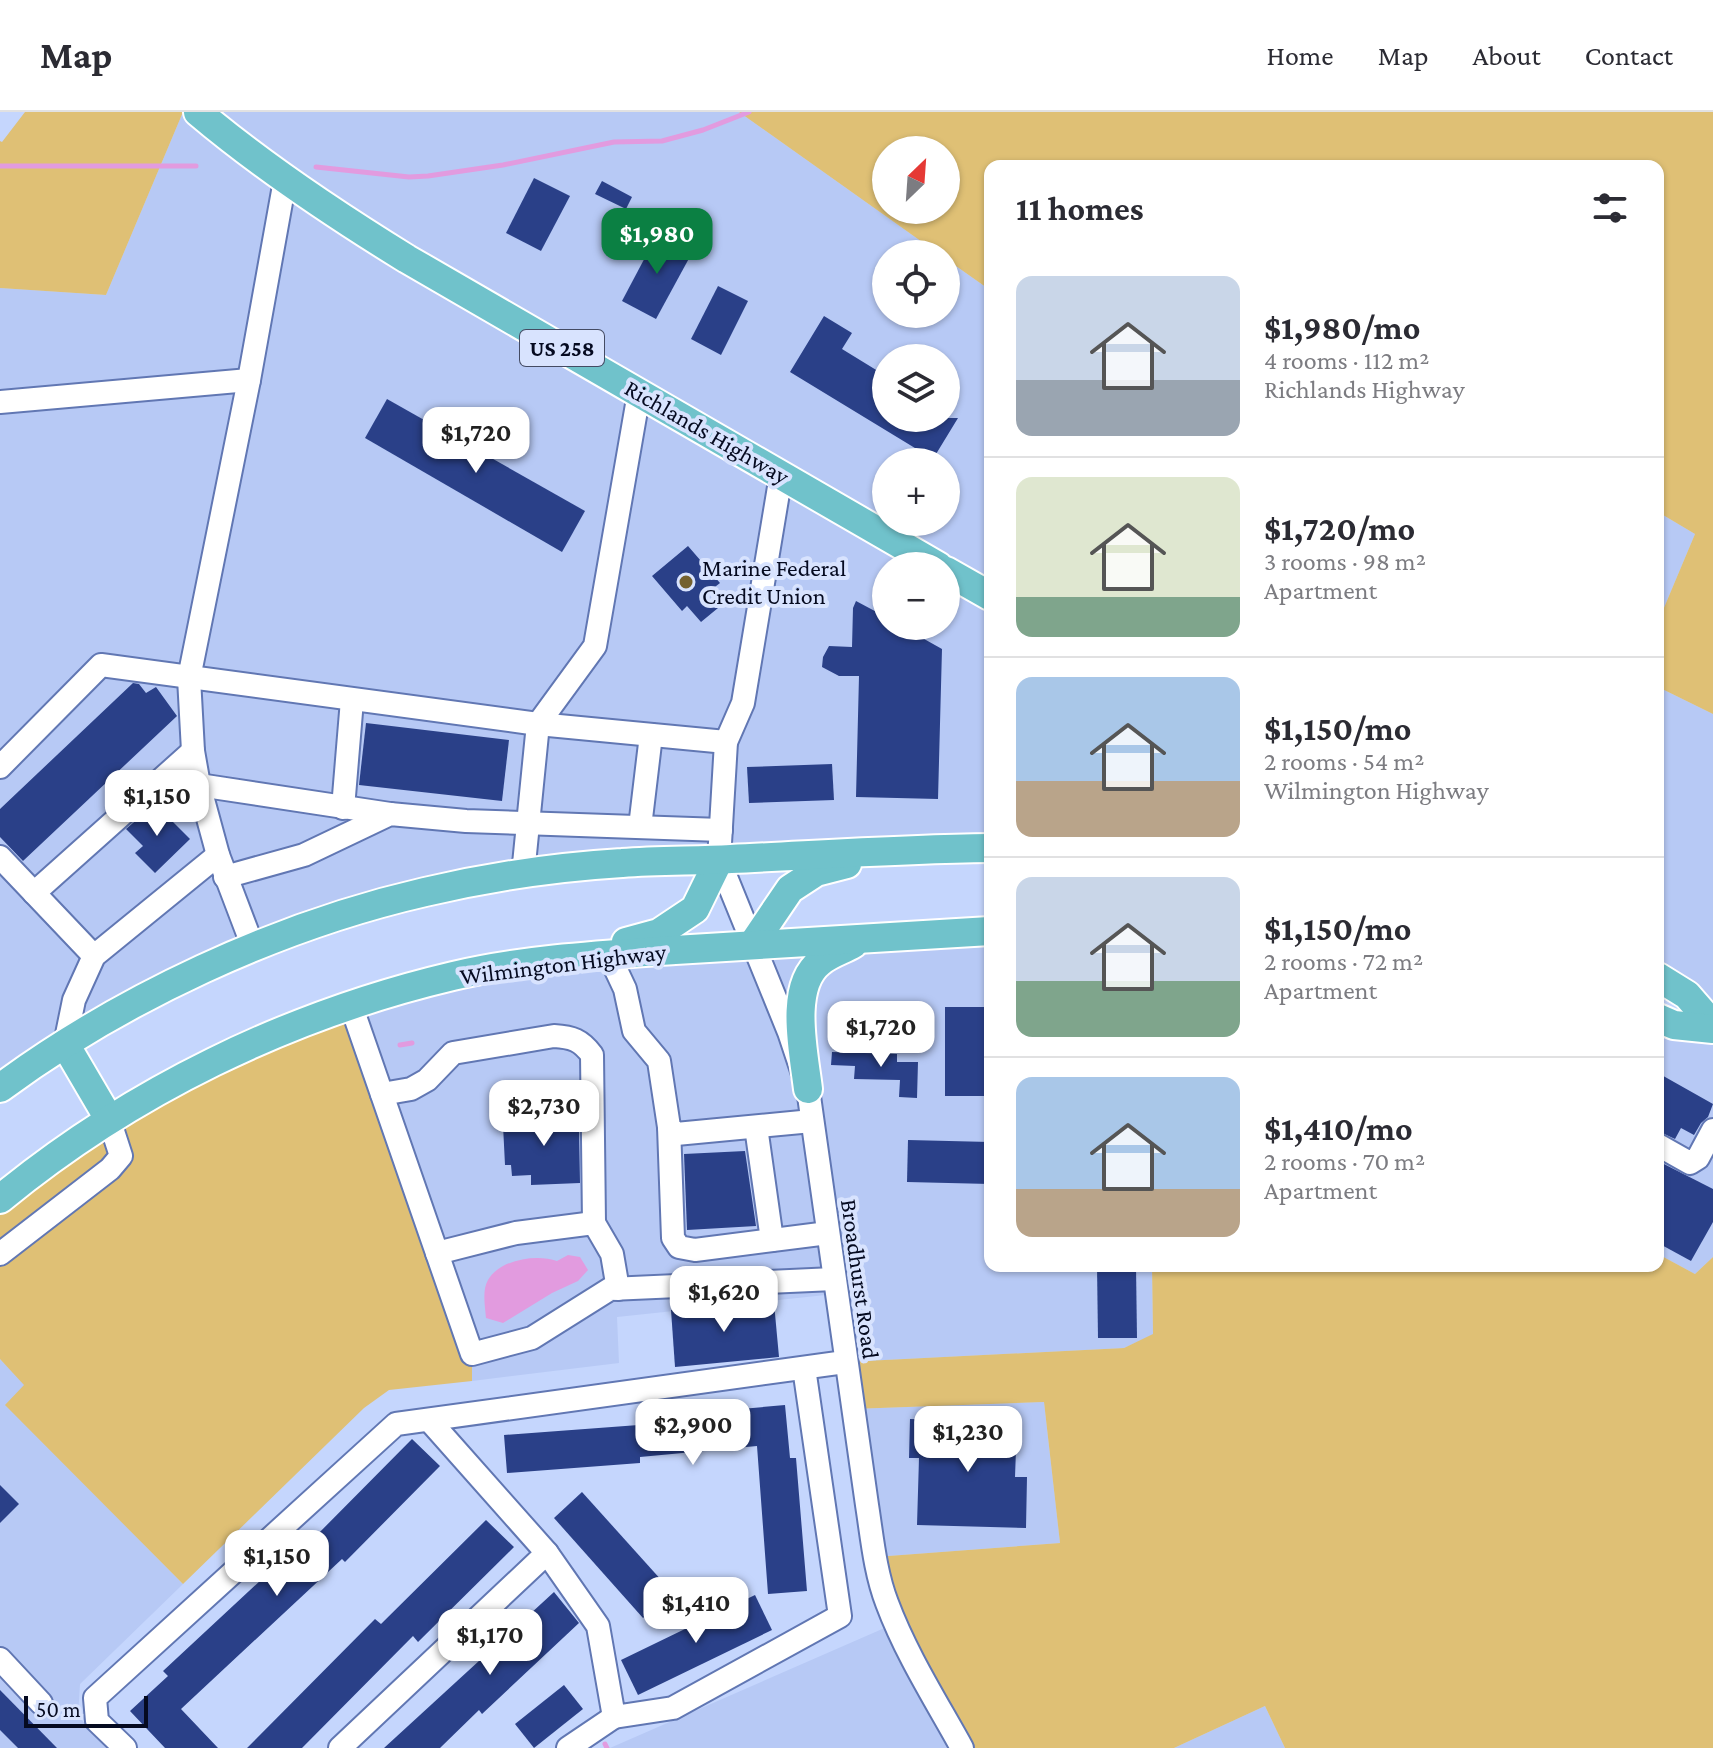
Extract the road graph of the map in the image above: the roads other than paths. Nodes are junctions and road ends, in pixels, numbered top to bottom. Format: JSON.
{"nodes":[{"id":1,"x":198,"y":112,"type":"edge"},
{"id":2,"x":285,"y":180,"type":"junction"},
{"id":3,"x":249,"y":380,"type":"junction"},
{"id":4,"x":639,"y":393,"type":"junction"},
{"id":5,"x":0,"y":402,"type":"edge"},
{"id":6,"x":781,"y":475,"type":"junction"},
{"id":7,"x":914,"y":552,"type":"edge"},
{"id":8,"x":960,"y":579,"type":"edge"},
{"id":9,"x":984,"y":593,"type":"edge"},
{"id":10,"x":189,"y":678,"type":"junction"},
{"id":11,"x":352,"y":700,"type":"junction"},
{"id":12,"x":538,"y":724,"type":"junction"},
{"id":13,"x":651,"y":735,"type":"junction"},
{"id":14,"x":726,"y":742,"type":"junction"},
{"id":15,"x":193,"y":751,"type":"junction"},
{"id":16,"x":0,"y":767,"type":"edge"},
{"id":17,"x":199,"y":785,"type":"junction"},
{"id":18,"x":343,"y":808,"type":"junction"},
{"id":19,"x":390,"y":814,"type":"junction"},
{"id":20,"x":526,"y":823,"type":"junction"},
{"id":21,"x":640,"y":827,"type":"junction"},
{"id":22,"x":721,"y":830,"type":"junction"},
{"id":23,"x":984,"y":848,"type":"edge"},
{"id":24,"x":903,"y":850,"type":"junction"},
{"id":25,"x":218,"y":855,"type":"junction"},
{"id":26,"x":0,"y":857,"type":"edge"},
{"id":27,"x":719,"y":860,"type":"junction"},
{"id":28,"x":523,"y":874,"type":"junction"},
{"id":29,"x":225,"y":877,"type":"junction"},
{"id":30,"x":34,"y":893,"type":"junction"},
{"id":31,"x":984,"y":931,"type":"edge"},
{"id":32,"x":864,"y":938,"type":"junction"},
{"id":33,"x":752,"y":945,"type":"junction"},
{"id":34,"x":253,"y":947,"type":"junction"},
{"id":35,"x":609,"y":955,"type":"junction"},
{"id":36,"x":94,"y":956,"type":"junction"},
{"id":37,"x":564,"y":959,"type":"junction"},
{"id":38,"x":1664,"y":981,"type":"edge"},
{"id":39,"x":351,"y":1005,"type":"junction"},
{"id":40,"x":1664,"y":1021,"type":"edge"},
{"id":41,"x":1713,"y":1027,"type":"edge"},
{"id":42,"x":65,"y":1044,"type":"junction"},
{"id":43,"x":0,"y":1088,"type":"edge"},
{"id":44,"x":808,"y":1089,"type":"junction"},
{"id":45,"x":382,"y":1094,"type":"junction"},
{"id":46,"x":109,"y":1119,"type":"junction"},
{"id":47,"x":812,"y":1121,"type":"junction"},
{"id":48,"x":669,"y":1127,"type":"junction"},
{"id":49,"x":756,"y":1127,"type":"junction"},
{"id":50,"x":1713,"y":1130,"type":"edge"},
{"id":51,"x":1664,"y":1148,"type":"edge"},
{"id":52,"x":0,"y":1199,"type":"edge"},
{"id":53,"x":594,"y":1223,"type":"junction"},
{"id":54,"x":828,"y":1233,"type":"junction"},
{"id":55,"x":772,"y":1240,"type":"junction"},
{"id":56,"x":437,"y":1253,"type":"junction"},
{"id":57,"x":0,"y":1254,"type":"edge"},
{"id":58,"x":834,"y":1279,"type":"junction"},
{"id":59,"x":618,"y":1289,"type":"junction"},
{"id":60,"x":845,"y":1362,"type":"junction"},
{"id":61,"x":804,"y":1368,"type":"junction"},
{"id":62,"x":429,"y":1420,"type":"junction"},
{"id":63,"x":547,"y":1553,"type":"junction"},
{"id":64,"x":0,"y":1659,"type":"edge"},
{"id":65,"x":41,"y":1703,"type":"dead end"},
{"id":66,"x":614,"y":1717,"type":"junction"},
{"id":67,"x":125,"y":1748,"type":"edge"},
{"id":68,"x":340,"y":1748,"type":"edge"},
{"id":69,"x":568,"y":1748,"type":"edge"},
{"id":70,"x":962,"y":1748,"type":"edge"}],
"edges":[{"from":1,"to":2,"type":"main road","name":"Richlands Highway","number":"US 258"},
{"from":2,"to":3,"type":"street"},
{"from":2,"to":4,"type":"main road","name":"Richlands Highway","number":"US 258"},
{"from":3,"to":5,"type":"street"},
{"from":3,"to":10,"type":"street"},
{"from":4,"to":6,"type":"main road","name":"Richlands Highway","number":"US 258"},
{"from":4,"to":12,"type":"street"},
{"from":6,"to":7,"type":"main road","name":"Richlands Highway","number":"US 258"},
{"from":6,"to":14,"type":"street"},
{"from":8,"to":9,"type":"main road"},
{"from":10,"to":11,"type":"street"},
{"from":10,"to":15,"type":"street"},
{"from":10,"to":16,"type":"street"},
{"from":11,"to":12,"type":"street"},
{"from":11,"to":18,"type":"street"},
{"from":12,"to":13,"type":"street"},
{"from":12,"to":20,"type":"street"},
{"from":13,"to":14,"type":"street"},
{"from":13,"to":21,"type":"street"},
{"from":14,"to":22,"type":"street"},
{"from":15,"to":17,"type":"street"},
{"from":15,"to":30,"type":"street"},
{"from":17,"to":18,"type":"street"},
{"from":17,"to":25,"type":"street"},
{"from":18,"to":19,"type":"street"},
{"from":19,"to":20,"type":"street"},
{"from":19,"to":29,"type":"street"},
{"from":20,"to":21,"type":"street"},
{"from":20,"to":28,"type":"street"},
{"from":21,"to":22,"type":"street"},
{"from":22,"to":27,"type":"street"},
{"from":23,"to":24,"type":"main road"},
{"from":24,"to":27,"type":"main road"},
{"from":24,"to":33,"type":"main road"},
{"from":25,"to":29,"type":"street"},
{"from":25,"to":36,"type":"street"},
{"from":26,"to":30,"type":"street"},
{"from":27,"to":28,"type":"main road"},
{"from":27,"to":33,"type":"street","name":"Broadhurst Road"},
{"from":27,"to":37,"type":"main road"},
{"from":28,"to":34,"type":"main road"},
{"from":29,"to":34,"type":"street"},
{"from":30,"to":36,"type":"street"},
{"from":31,"to":32,"type":"main road","name":"Wilmington Highway"},
{"from":32,"to":33,"type":"main road","name":"Wilmington Highway"},
{"from":32,"to":44,"type":"main road"},
{"from":33,"to":35,"type":"main road","name":"Wilmington Highway"},
{"from":33,"to":44,"type":"street","name":"Broadhurst Road"},
{"from":34,"to":42,"type":"main road"},
{"from":35,"to":37,"type":"main road","name":"Wilmington Highway"},
{"from":35,"to":48,"type":"street"},
{"from":36,"to":42,"type":"street"},
{"from":37,"to":39,"type":"main road","name":"Wilmington Highway"},
{"from":38,"to":41,"type":"main road"},
{"from":39,"to":45,"type":"street"},
{"from":39,"to":46,"type":"main road","name":"Wilmington Highway"},
{"from":40,"to":41,"type":"main road"},
{"from":42,"to":43,"type":"main road"},
{"from":42,"to":46,"type":"main road"},
{"from":44,"to":47,"type":"street","name":"Broadhurst Road"},
{"from":45,"to":53,"type":"street"},
{"from":45,"to":56,"type":"street"},
{"from":46,"to":52,"type":"main road","name":"Wilmington Highway"},
{"from":46,"to":57,"type":"street"},
{"from":47,"to":49,"type":"street"},
{"from":47,"to":54,"type":"street","name":"Broadhurst Road"},
{"from":48,"to":49,"type":"street"},
{"from":48,"to":55,"type":"street"},
{"from":49,"to":55,"type":"street"},
{"from":50,"to":51,"type":"street"},
{"from":53,"to":56,"type":"street"},
{"from":53,"to":59,"type":"street"},
{"from":54,"to":55,"type":"street"},
{"from":54,"to":58,"type":"street","name":"Broadhurst Road"},
{"from":56,"to":59,"type":"street"},
{"from":58,"to":59,"type":"street"},
{"from":58,"to":60,"type":"street","name":"Broadhurst Road"},
{"from":60,"to":61,"type":"street"},
{"from":60,"to":70,"type":"street","name":"Broadhurst Road"},
{"from":61,"to":62,"type":"street"},
{"from":61,"to":66,"type":"street"},
{"from":62,"to":63,"type":"street"},
{"from":62,"to":67,"type":"street"},
{"from":63,"to":66,"type":"street"},
{"from":63,"to":68,"type":"street"},
{"from":64,"to":65,"type":"street"},
{"from":66,"to":69,"type":"street"}]}
